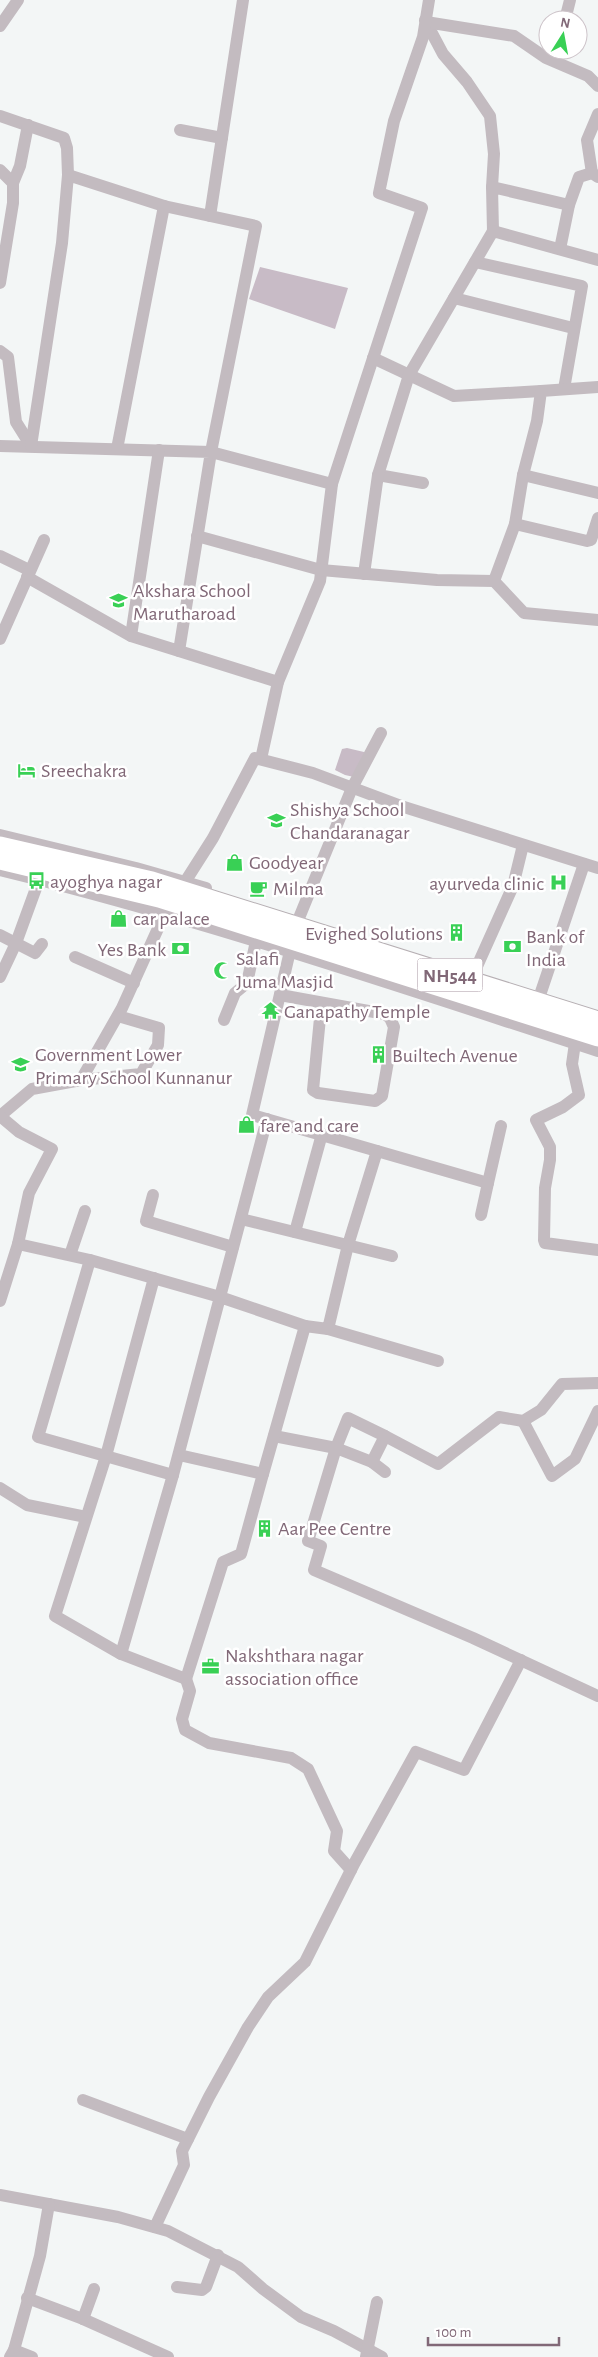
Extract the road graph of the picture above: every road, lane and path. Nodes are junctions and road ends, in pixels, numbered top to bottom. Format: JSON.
{"nodes":[{"id":1,"x":18,"y":0,"type":"edge"},
{"id":2,"x":243,"y":0,"type":"edge"},
{"id":3,"x":429,"y":0,"type":"edge"},
{"id":4,"x":424,"y":18,"type":"junction"},
{"id":5,"x":0,"y":27,"type":"edge"},
{"id":6,"x":538,"y":49,"type":"edge"},
{"id":7,"x":559,"y":60,"type":"edge"},
{"id":8,"x":598,"y":86,"type":"edge"},
{"id":9,"x":598,"y":114,"type":"edge"},
{"id":10,"x":0,"y":116,"type":"edge"},
{"id":11,"x":28,"y":125,"type":"junction"},
{"id":12,"x":180,"y":130,"type":"dead end"},
{"id":13,"x":222,"y":138,"type":"junction"},
{"id":14,"x":0,"y":170,"type":"edge"},
{"id":15,"x":68,"y":174,"type":"junction"},
{"id":16,"x":595,"y":175,"type":"edge"},
{"id":17,"x":13,"y":183,"type":"junction"},
{"id":18,"x":492,"y":187,"type":"junction"},
{"id":19,"x":569,"y":204,"type":"junction"},
{"id":20,"x":164,"y":206,"type":"junction"},
{"id":21,"x":210,"y":216,"type":"junction"},
{"id":22,"x":493,"y":231,"type":"junction"},
{"id":23,"x":560,"y":249,"type":"junction"},
{"id":24,"x":598,"y":260,"type":"edge"},
{"id":25,"x":475,"y":262,"type":"junction"},
{"id":26,"x":1,"y":265,"type":"edge"},
{"id":27,"x":0,"y":283,"type":"edge"},
{"id":28,"x":454,"y":298,"type":"junction"},
{"id":29,"x":573,"y":328,"type":"junction"},
{"id":30,"x":0,"y":351,"type":"edge"},
{"id":31,"x":373,"y":358,"type":"junction"},
{"id":32,"x":409,"y":375,"type":"junction"},
{"id":33,"x":598,"y":388,"type":"edge"},
{"id":34,"x":564,"y":389,"type":"junction"},
{"id":35,"x":541,"y":391,"type":"junction"},
{"id":36,"x":0,"y":446,"type":"edge"},
{"id":37,"x":30,"y":446,"type":"junction"},
{"id":38,"x":118,"y":449,"type":"junction"},
{"id":39,"x":159,"y":450,"type":"junction"},
{"id":40,"x":211,"y":452,"type":"junction"},
{"id":41,"x":378,"y":475,"type":"junction"},
{"id":42,"x":523,"y":475,"type":"junction"},
{"id":43,"x":423,"y":483,"type":"dead end"},
{"id":44,"x":332,"y":484,"type":"junction"},
{"id":45,"x":598,"y":493,"type":"edge"},
{"id":46,"x":598,"y":518,"type":"edge"},
{"id":47,"x":515,"y":524,"type":"junction"},
{"id":48,"x":197,"y":536,"type":"junction"},
{"id":49,"x":44,"y":540,"type":"dead end"},
{"id":50,"x":594,"y":542,"type":"edge"},
{"id":51,"x":0,"y":556,"type":"edge"},
{"id":52,"x":321,"y":570,"type":"junction"},
{"id":53,"x":28,"y":574,"type":"junction"},
{"id":54,"x":364,"y":574,"type":"junction"},
{"id":55,"x":494,"y":580,"type":"junction"},
{"id":56,"x":598,"y":620,"type":"edge"},
{"id":57,"x":131,"y":636,"type":"junction"},
{"id":58,"x":0,"y":639,"type":"edge"},
{"id":59,"x":179,"y":651,"type":"junction"},
{"id":60,"x":278,"y":682,"type":"junction"},
{"id":61,"x":381,"y":733,"type":"dead end"},
{"id":62,"x":262,"y":759,"type":"junction"},
{"id":63,"x":352,"y":788,"type":"junction"},
{"id":64,"x":0,"y":835,"type":"edge"},
{"id":65,"x":523,"y":845,"type":"junction"},
{"id":66,"x":0,"y":846,"type":"edge"},
{"id":67,"x":0,"y":860,"type":"edge"},
{"id":68,"x":584,"y":864,"type":"junction"},
{"id":69,"x":195,"y":866,"type":"junction"},
{"id":70,"x":598,"y":868,"type":"edge"},
{"id":71,"x":0,"y":870,"type":"edge"},
{"id":72,"x":39,"y":880,"type":"junction"},
{"id":73,"x":185,"y":882,"type":"junction"},
{"id":74,"x":208,"y":889,"type":"junction"},
{"id":75,"x":164,"y":913,"type":"junction"},
{"id":76,"x":299,"y":918,"type":"junction"},
{"id":77,"x":0,"y":935,"type":"edge"},
{"id":78,"x":256,"y":941,"type":"junction"},
{"id":79,"x":16,"y":943,"type":"junction"},
{"id":80,"x":42,"y":944,"type":"dead end"},
{"id":81,"x":290,"y":951,"type":"junction"},
{"id":82,"x":75,"y":958,"type":"dead end"},
{"id":83,"x":474,"y":973,"type":"junction"},
{"id":84,"x":0,"y":977,"type":"edge"},
{"id":85,"x":134,"y":983,"type":"junction"},
{"id":86,"x":280,"y":995,"type":"junction"},
{"id":87,"x":540,"y":995,"type":"junction"},
{"id":88,"x":598,"y":1013,"type":"edge"},
{"id":89,"x":118,"y":1016,"type":"junction"},
{"id":90,"x":320,"y":1018,"type":"dead end"},
{"id":91,"x":224,"y":1020,"type":"dead end"},
{"id":92,"x":598,"y":1021,"type":"edge"},
{"id":93,"x":598,"y":1037,"type":"edge"},
{"id":94,"x":574,"y":1043,"type":"junction"},
{"id":95,"x":598,"y":1050,"type":"edge"},
{"id":96,"x":81,"y":1080,"type":"junction"},
{"id":97,"x":0,"y":1116,"type":"edge"},
{"id":98,"x":267,"y":1119,"type":"junction"},
{"id":99,"x":501,"y":1126,"type":"dead end"},
{"id":100,"x":322,"y":1134,"type":"junction"},
{"id":101,"x":376,"y":1150,"type":"junction"},
{"id":102,"x":488,"y":1182,"type":"junction"},
{"id":103,"x":152,"y":1195,"type":"dead end"},
{"id":104,"x":85,"y":1212,"type":"dead end"},
{"id":105,"x":482,"y":1215,"type":"dead end"},
{"id":106,"x":241,"y":1219,"type":"junction"},
{"id":107,"x":295,"y":1232,"type":"junction"},
{"id":108,"x":18,"y":1244,"type":"junction"},
{"id":109,"x":348,"y":1245,"type":"junction"},
{"id":110,"x":233,"y":1247,"type":"junction"},
{"id":111,"x":598,"y":1250,"type":"edge"},
{"id":112,"x":70,"y":1255,"type":"junction"},
{"id":113,"x":392,"y":1256,"type":"dead end"},
{"id":114,"x":90,"y":1260,"type":"junction"},
{"id":115,"x":154,"y":1278,"type":"junction"},
{"id":116,"x":220,"y":1298,"type":"junction"},
{"id":117,"x":0,"y":1301,"type":"edge"},
{"id":118,"x":305,"y":1326,"type":"junction"},
{"id":119,"x":328,"y":1329,"type":"junction"},
{"id":120,"x":438,"y":1361,"type":"dead end"},
{"id":121,"x":598,"y":1382,"type":"edge"},
{"id":122,"x":598,"y":1411,"type":"edge"},
{"id":123,"x":523,"y":1421,"type":"junction"},
{"id":124,"x":274,"y":1436,"type":"junction"},
{"id":125,"x":385,"y":1436,"type":"junction"},
{"id":126,"x":336,"y":1448,"type":"junction"},
{"id":127,"x":179,"y":1455,"type":"junction"},
{"id":128,"x":106,"y":1456,"type":"junction"},
{"id":129,"x":372,"y":1462,"type":"junction"},
{"id":130,"x":385,"y":1472,"type":"dead end"},
{"id":131,"x":263,"y":1474,"type":"junction"},
{"id":132,"x":174,"y":1475,"type":"junction"},
{"id":133,"x":0,"y":1488,"type":"edge"},
{"id":134,"x":86,"y":1517,"type":"junction"},
{"id":135,"x":122,"y":1654,"type":"junction"},
{"id":136,"x":521,"y":1660,"type":"junction"},
{"id":137,"x":186,"y":1679,"type":"junction"},
{"id":138,"x":598,"y":1696,"type":"edge"},
{"id":139,"x":351,"y":1870,"type":"junction"},
{"id":140,"x":84,"y":2100,"type":"dead end"},
{"id":141,"x":188,"y":2139,"type":"junction"},
{"id":142,"x":0,"y":2195,"type":"edge"},
{"id":143,"x":49,"y":2204,"type":"junction"},
{"id":144,"x":155,"y":2227,"type":"junction"},
{"id":145,"x":218,"y":2255,"type":"junction"},
{"id":146,"x":177,"y":2287,"type":"dead end"},
{"id":147,"x":94,"y":2289,"type":"dead end"},
{"id":148,"x":27,"y":2298,"type":"junction"},
{"id":149,"x":377,"y":2302,"type":"dead end"},
{"id":150,"x":83,"y":2319,"type":"junction"},
{"id":151,"x":12,"y":2353,"type":"edge"},
{"id":152,"x":368,"y":2354,"type":"edge"},
{"id":153,"x":32,"y":2357,"type":"edge"},
{"id":154,"x":168,"y":2357,"type":"edge"},
{"id":155,"x":382,"y":2357,"type":"edge"}],
"edges":[{"from":1,"to":5,"type":"street"},
{"from":2,"to":13,"type":"street"},
{"from":3,"to":4,"type":"street"},
{"from":4,"to":6,"type":"street"},
{"from":4,"to":18,"type":"street"},
{"from":4,"to":31,"type":"street"},
{"from":7,"to":8,"type":"street"},
{"from":9,"to":16,"type":"street"},
{"from":10,"to":11,"type":"street"},
{"from":11,"to":15,"type":"street"},
{"from":11,"to":17,"type":"street"},
{"from":12,"to":13,"type":"street"},
{"from":13,"to":21,"type":"street"},
{"from":14,"to":17,"type":"street"},
{"from":15,"to":20,"type":"street"},
{"from":15,"to":37,"type":"street"},
{"from":16,"to":19,"type":"street"},
{"from":17,"to":26,"type":"street"},
{"from":18,"to":19,"type":"street"},
{"from":18,"to":22,"type":"street"},
{"from":19,"to":23,"type":"street"},
{"from":20,"to":21,"type":"street"},
{"from":20,"to":38,"type":"street"},
{"from":21,"to":40,"type":"street"},
{"from":22,"to":23,"type":"street"},
{"from":22,"to":25,"type":"street"},
{"from":23,"to":24,"type":"street"},
{"from":25,"to":28,"type":"street"},
{"from":25,"to":29,"type":"street"},
{"from":26,"to":27,"type":"street"},
{"from":28,"to":29,"type":"street"},
{"from":28,"to":32,"type":"street"},
{"from":29,"to":34,"type":"street"},
{"from":30,"to":37,"type":"street"},
{"from":31,"to":32,"type":"street"},
{"from":31,"to":44,"type":"street"},
{"from":32,"to":35,"type":"street"},
{"from":32,"to":41,"type":"street"},
{"from":33,"to":34,"type":"street"},
{"from":34,"to":35,"type":"street"},
{"from":35,"to":42,"type":"street"},
{"from":36,"to":37,"type":"street"},
{"from":37,"to":38,"type":"street"},
{"from":38,"to":39,"type":"street"},
{"from":39,"to":40,"type":"street"},
{"from":39,"to":57,"type":"street"},
{"from":40,"to":44,"type":"street"},
{"from":40,"to":48,"type":"street"},
{"from":41,"to":43,"type":"street"},
{"from":41,"to":54,"type":"street"},
{"from":42,"to":45,"type":"street"},
{"from":42,"to":47,"type":"street"},
{"from":44,"to":52,"type":"street"},
{"from":46,"to":50,"type":"street"},
{"from":47,"to":50,"type":"street"},
{"from":47,"to":55,"type":"street"},
{"from":48,"to":52,"type":"street"},
{"from":48,"to":59,"type":"street"},
{"from":49,"to":53,"type":"street"},
{"from":51,"to":53,"type":"street"},
{"from":52,"to":54,"type":"street"},
{"from":52,"to":60,"type":"street"},
{"from":53,"to":57,"type":"street"},
{"from":53,"to":58,"type":"street"},
{"from":54,"to":55,"type":"street"},
{"from":55,"to":56,"type":"street"},
{"from":57,"to":59,"type":"street"},
{"from":59,"to":60,"type":"street"},
{"from":60,"to":62,"type":"street"},
{"from":61,"to":63,"type":"street"},
{"from":62,"to":63,"type":"street"},
{"from":62,"to":69,"type":"street"},
{"from":63,"to":65,"type":"street"},
{"from":63,"to":76,"type":"street"},
{"from":64,"to":73,"type":"street"},
{"from":65,"to":68,"type":"street"},
{"from":65,"to":83,"type":"street"},
{"from":66,"to":92,"type":"highway","number":"NH544"},
{"from":67,"to":93,"type":"highway","number":"NH544"},
{"from":68,"to":70,"type":"street"},
{"from":68,"to":87,"type":"street"},
{"from":69,"to":73,"type":"street"},
{"from":69,"to":74,"type":"street"},
{"from":71,"to":72,"type":"street"},
{"from":72,"to":75,"type":"street"},
{"from":72,"to":79,"type":"street"},
{"from":73,"to":74,"type":"street"},
{"from":74,"to":76,"type":"street"},
{"from":75,"to":78,"type":"street"},
{"from":75,"to":85,"type":"street"},
{"from":76,"to":83,"type":"street"},
{"from":77,"to":79,"type":"street"},
{"from":78,"to":81,"type":"street"},
{"from":78,"to":91,"type":"street"},
{"from":79,"to":80,"type":"street"},
{"from":79,"to":84,"type":"street"},
{"from":81,"to":86,"type":"street"},
{"from":81,"to":94,"type":"street"},
{"from":82,"to":85,"type":"street"},
{"from":83,"to":87,"type":"street"},
{"from":85,"to":89,"type":"street"},
{"from":86,"to":90,"type":"street"},
{"from":86,"to":98,"type":"street"},
{"from":87,"to":88,"type":"street"},
{"from":89,"to":96,"type":"street"},
{"from":89,"to":96,"type":"street"},
{"from":94,"to":95,"type":"street"},
{"from":94,"to":111,"type":"street"},
{"from":96,"to":97,"type":"street"},
{"from":97,"to":108,"type":"street"},
{"from":98,"to":100,"type":"street"},
{"from":98,"to":106,"type":"street"},
{"from":99,"to":102,"type":"street"},
{"from":100,"to":101,"type":"street"},
{"from":100,"to":107,"type":"street"},
{"from":101,"to":102,"type":"street"},
{"from":101,"to":109,"type":"street"},
{"from":102,"to":105,"type":"street"},
{"from":103,"to":110,"type":"street"},
{"from":104,"to":112,"type":"street"},
{"from":106,"to":107,"type":"street"},
{"from":106,"to":110,"type":"street"},
{"from":107,"to":109,"type":"street"},
{"from":108,"to":112,"type":"street"},
{"from":108,"to":117,"type":"street"},
{"from":109,"to":113,"type":"street"},
{"from":109,"to":119,"type":"street"},
{"from":110,"to":116,"type":"street"},
{"from":112,"to":114,"type":"street"},
{"from":114,"to":115,"type":"street"},
{"from":114,"to":128,"type":"street"},
{"from":115,"to":116,"type":"street"},
{"from":115,"to":128,"type":"street"},
{"from":116,"to":118,"type":"street"},
{"from":116,"to":127,"type":"street"},
{"from":118,"to":119,"type":"street"},
{"from":118,"to":124,"type":"street"},
{"from":119,"to":120,"type":"street"},
{"from":121,"to":123,"type":"street"},
{"from":122,"to":123,"type":"street"},
{"from":123,"to":125,"type":"street"},
{"from":124,"to":126,"type":"street"},
{"from":124,"to":131,"type":"street"},
{"from":125,"to":126,"type":"street"},
{"from":125,"to":129,"type":"street"},
{"from":126,"to":129,"type":"street"},
{"from":126,"to":136,"type":"street"},
{"from":127,"to":131,"type":"street"},
{"from":127,"to":132,"type":"street"},
{"from":128,"to":132,"type":"street"},
{"from":128,"to":134,"type":"street"},
{"from":129,"to":130,"type":"street"},
{"from":131,"to":137,"type":"street"},
{"from":132,"to":135,"type":"street"},
{"from":133,"to":134,"type":"street"},
{"from":134,"to":135,"type":"street"},
{"from":135,"to":137,"type":"street"},
{"from":136,"to":138,"type":"street"},
{"from":136,"to":139,"type":"street"},
{"from":137,"to":139,"type":"street"},
{"from":139,"to":141,"type":"street"},
{"from":140,"to":141,"type":"street"},
{"from":141,"to":144,"type":"street"},
{"from":142,"to":143,"type":"street"},
{"from":143,"to":144,"type":"street"},
{"from":143,"to":148,"type":"street"},
{"from":144,"to":145,"type":"street"},
{"from":145,"to":146,"type":"street"},
{"from":145,"to":152,"type":"street"},
{"from":147,"to":150,"type":"street"},
{"from":148,"to":150,"type":"street"},
{"from":148,"to":151,"type":"street"},
{"from":149,"to":152,"type":"street"},
{"from":150,"to":154,"type":"street"},
{"from":151,"to":153,"type":"street"},
{"from":152,"to":155,"type":"street"}]}
